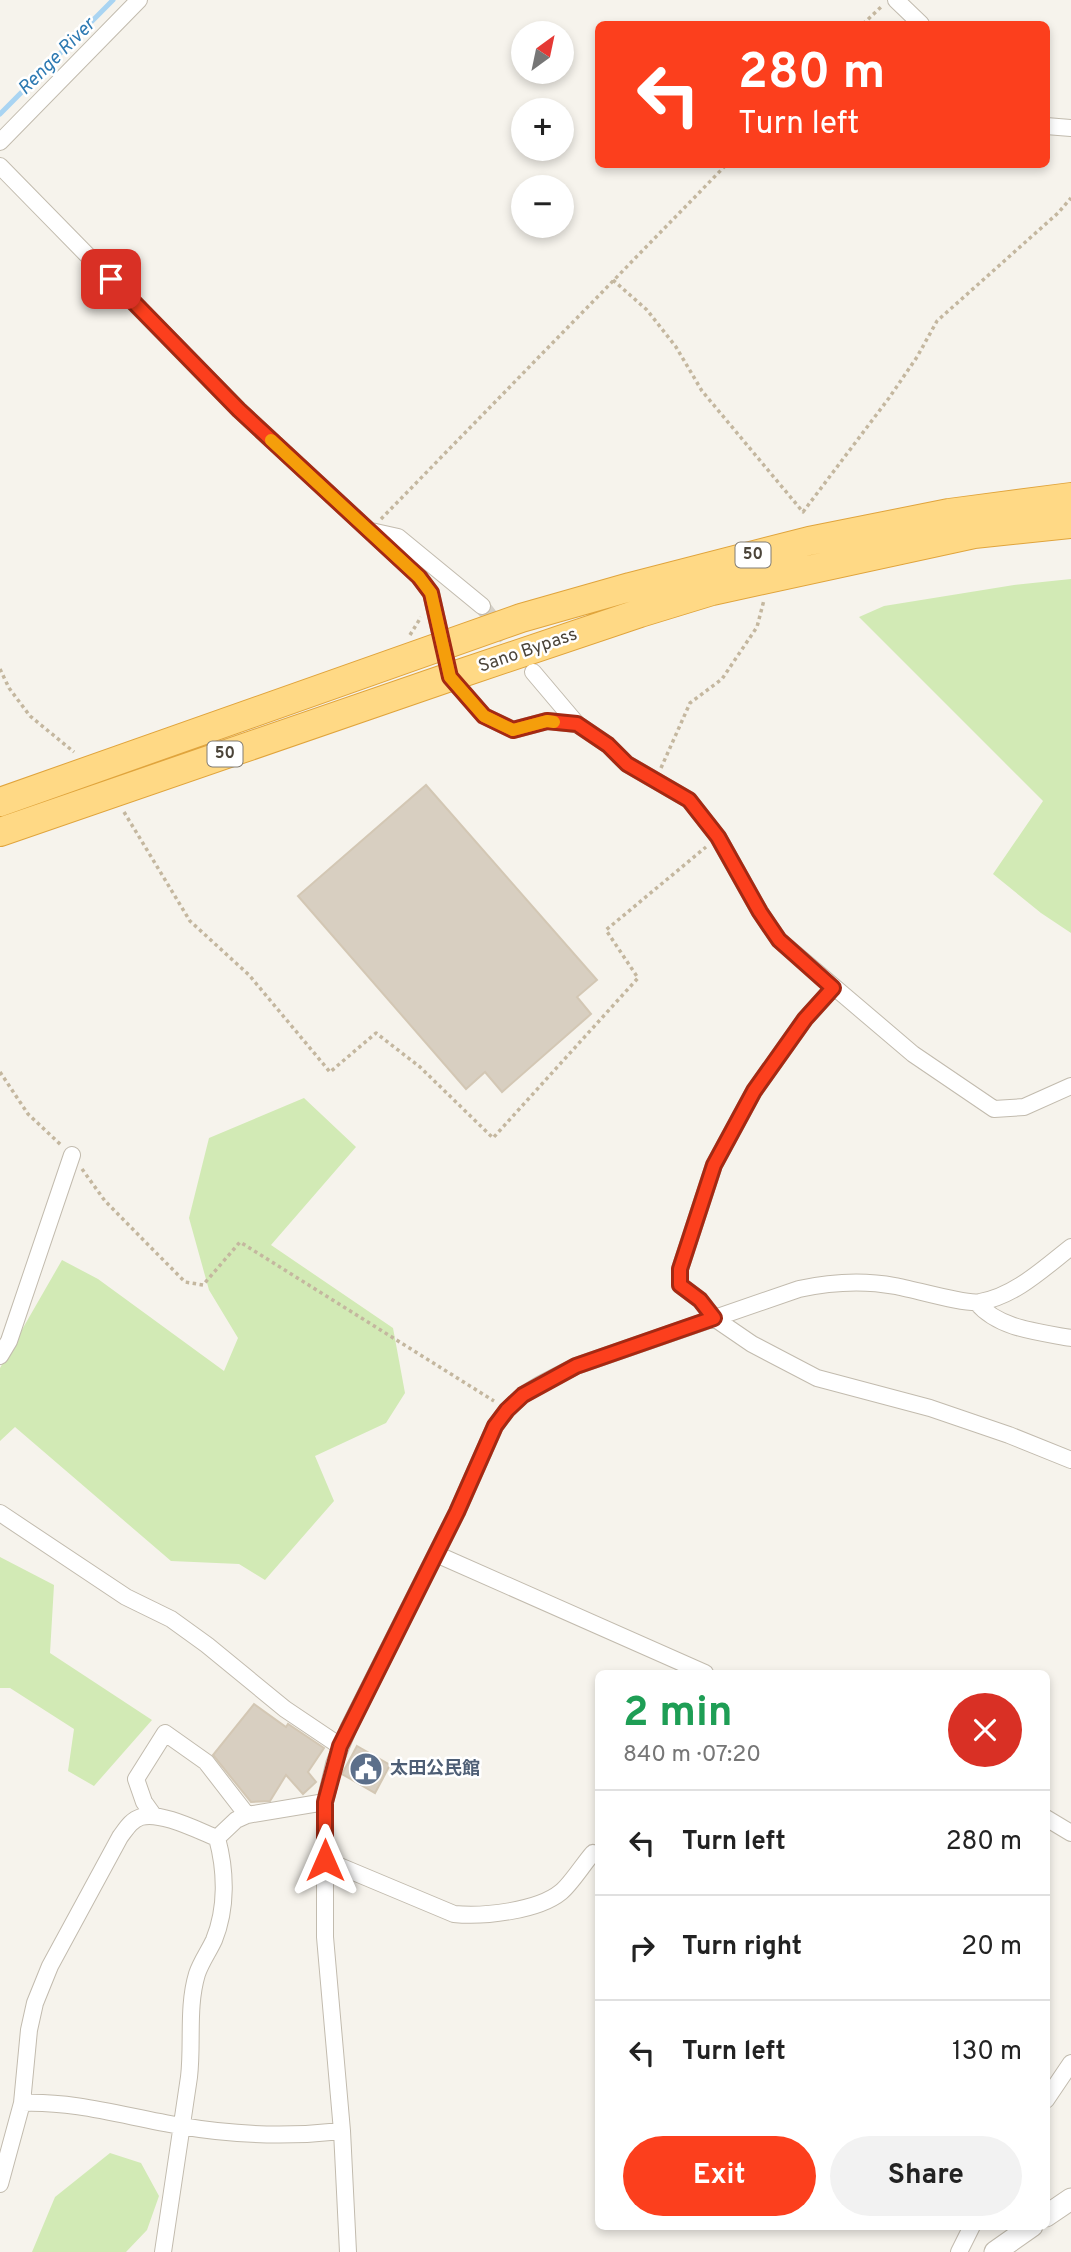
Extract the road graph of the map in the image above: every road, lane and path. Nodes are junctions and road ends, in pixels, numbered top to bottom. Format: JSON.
{"nodes":[{"id":1,"x":139,"y":0,"type":"edge"},
{"id":2,"x":887,"y":0,"type":"edge"},
{"id":3,"x":896,"y":0,"type":"edge"},
{"id":4,"x":866,"y":21,"type":"edge"},
{"id":5,"x":917,"y":21,"type":"edge"},
{"id":6,"x":1050,"y":126,"type":"edge"},
{"id":7,"x":1071,"y":128,"type":"edge"},
{"id":8,"x":0,"y":142,"type":"edge"},
{"id":9,"x":0,"y":166,"type":"edge"},
{"id":10,"x":723,"y":168,"type":"edge"},
{"id":11,"x":1071,"y":198,"type":"edge"},
{"id":12,"x":614,"y":280,"type":"junction"},
{"id":13,"x":1071,"y":497,"type":"edge"},
{"id":14,"x":1071,"y":524,"type":"edge"},
{"id":15,"x":369,"y":531,"type":"junction"},
{"id":16,"x":765,"y":580,"type":"junction"},
{"id":17,"x":482,"y":606,"type":"tunnel mouth"},
{"id":18,"x":443,"y":646,"type":"junction"},
{"id":19,"x":0,"y":669,"type":"edge"},
{"id":20,"x":533,"y":672,"type":"tunnel mouth"},
{"id":21,"x":450,"y":677,"type":"junction"},
{"id":22,"x":577,"y":724,"type":"junction"},
{"id":23,"x":87,"y":770,"type":"junction"},
{"id":24,"x":656,"y":780,"type":"junction"},
{"id":25,"x":112,"y":793,"type":"junction"},
{"id":26,"x":0,"y":802,"type":"edge"},
{"id":27,"x":0,"y":832,"type":"edge"},
{"id":28,"x":718,"y":837,"type":"junction"},
{"id":29,"x":833,"y":988,"type":"junction"},
{"id":30,"x":0,"y":1072,"type":"edge"},
{"id":31,"x":1071,"y":1086,"type":"edge"},
{"id":32,"x":72,"y":1155,"type":"junction"},
{"id":33,"x":1071,"y":1247,"type":"edge"},
{"id":34,"x":977,"y":1303,"type":"junction"},
{"id":35,"x":714,"y":1318,"type":"junction"},
{"id":36,"x":1071,"y":1338,"type":"edge"},
{"id":37,"x":0,"y":1356,"type":"edge"},
{"id":38,"x":507,"y":1410,"type":"junction"},
{"id":39,"x":1071,"y":1460,"type":"edge"},
{"id":40,"x":0,"y":1513,"type":"edge"},
{"id":41,"x":436,"y":1554,"type":"junction"},
{"id":42,"x":698,"y":1670,"type":"edge"},
{"id":43,"x":340,"y":1746,"type":"junction"},
{"id":44,"x":325,"y":1802,"type":"junction"},
{"id":45,"x":247,"y":1815,"type":"junction"},
{"id":46,"x":154,"y":1816,"type":"junction"},
{"id":47,"x":1050,"y":1820,"type":"edge"},
{"id":48,"x":1071,"y":1833,"type":"edge"},
{"id":49,"x":217,"y":1838,"type":"junction"},
{"id":50,"x":595,"y":1854,"type":"edge"},
{"id":51,"x":325,"y":1860,"type":"junction"},
{"id":52,"x":1071,"y":2063,"type":"edge"},
{"id":53,"x":1053,"y":2073,"type":"edge"},
{"id":54,"x":22,"y":2103,"type":"junction"},
{"id":55,"x":183,"y":2127,"type":"junction"},
{"id":56,"x":342,"y":2132,"type":"junction"},
{"id":57,"x":0,"y":2184,"type":"edge"},
{"id":58,"x":1071,"y":2199,"type":"edge"},
{"id":59,"x":1050,"y":2213,"type":"edge"},
{"id":60,"x":970,"y":2230,"type":"edge"},
{"id":61,"x":1026,"y":2230,"type":"edge"},
{"id":62,"x":163,"y":2252,"type":"edge"},
{"id":63,"x":348,"y":2252,"type":"edge"},
{"id":64,"x":960,"y":2252,"type":"edge"},
{"id":65,"x":995,"y":2252,"type":"edge"}],
"edges":[{"from":1,"to":8,"type":"street"},
{"from":2,"to":4,"type":"path"},
{"from":3,"to":5,"type":"street"},
{"from":6,"to":7,"type":"street"},
{"from":9,"to":15,"type":"street"},
{"from":10,"to":12,"type":"path"},
{"from":11,"to":12,"type":"path"},
{"from":12,"to":15,"type":"path"},
{"from":13,"to":18,"type":"highway","name":"Sano Bypass","number":"50"},
{"from":14,"to":16,"type":"highway","name":"Sano Bypass","number":"50"},
{"from":15,"to":17,"type":"street"},
{"from":15,"to":18,"type":"street"},
{"from":16,"to":21,"type":"highway","name":"Sano Bypass","number":"50"},
{"from":16,"to":24,"type":"path"},
{"from":18,"to":21,"type":"street"},
{"from":18,"to":23,"type":"highway","name":"Sano Bypass","number":"50"},
{"from":19,"to":23,"type":"path"},
{"from":20,"to":22,"type":"street"},
{"from":21,"to":22,"type":"street"},
{"from":21,"to":25,"type":"highway","name":"Sano Bypass","number":"50"},
{"from":22,"to":24,"type":"street"},
{"from":23,"to":26,"type":"highway","name":"Sano Bypass","number":"50"},
{"from":24,"to":28,"type":"street"},
{"from":25,"to":27,"type":"highway","name":"Sano Bypass","number":"50"},
{"from":25,"to":28,"type":"path"},
{"from":28,"to":29,"type":"street"},
{"from":29,"to":31,"type":"street"},
{"from":29,"to":35,"type":"street"},
{"from":30,"to":32,"type":"path"},
{"from":32,"to":37,"type":"street"},
{"from":32,"to":38,"type":"path"},
{"from":33,"to":34,"type":"street"},
{"from":34,"to":35,"type":"street"},
{"from":34,"to":36,"type":"street"},
{"from":35,"to":38,"type":"street"},
{"from":35,"to":39,"type":"street"},
{"from":38,"to":41,"type":"street"},
{"from":40,"to":43,"type":"street"},
{"from":41,"to":42,"type":"street"},
{"from":41,"to":43,"type":"street"},
{"from":43,"to":44,"type":"street"},
{"from":44,"to":45,"type":"street"},
{"from":44,"to":51,"type":"street"},
{"from":45,"to":46,"type":"street"},
{"from":45,"to":49,"type":"street"},
{"from":46,"to":49,"type":"street"},
{"from":46,"to":54,"type":"street"},
{"from":47,"to":48,"type":"street"},
{"from":49,"to":55,"type":"street"},
{"from":50,"to":51,"type":"street"},
{"from":51,"to":56,"type":"street"},
{"from":52,"to":53,"type":"street"},
{"from":54,"to":55,"type":"street"},
{"from":54,"to":57,"type":"street"},
{"from":55,"to":56,"type":"street"},
{"from":55,"to":62,"type":"street"},
{"from":56,"to":63,"type":"street"},
{"from":58,"to":59,"type":"street"},
{"from":60,"to":64,"type":"street"},
{"from":61,"to":65,"type":"street"}]}
